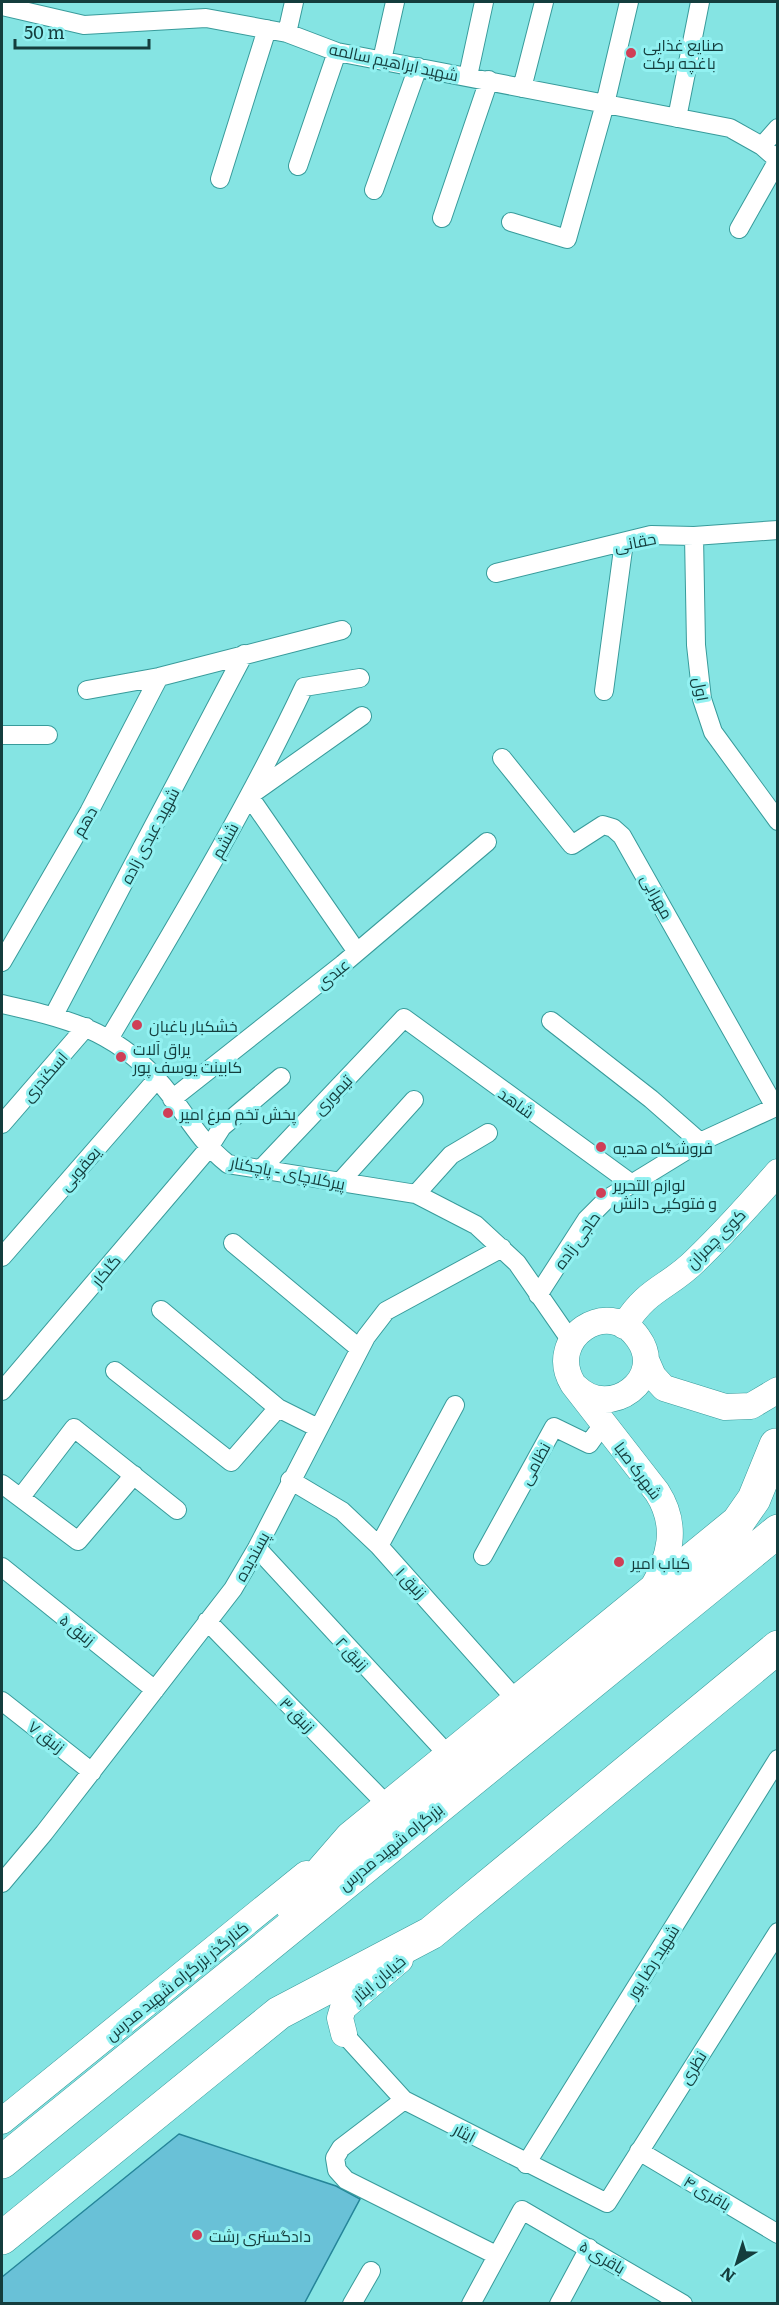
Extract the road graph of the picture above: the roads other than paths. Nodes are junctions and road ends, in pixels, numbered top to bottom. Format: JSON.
{"nodes":[{"id":1,"x":294,"y":2,"type":"edge"},
{"id":2,"x":395,"y":2,"type":"edge"},
{"id":3,"x":484,"y":2,"type":"edge"},
{"id":4,"x":544,"y":2,"type":"edge"},
{"id":5,"x":629,"y":2,"type":"edge"},
{"id":6,"x":700,"y":2,"type":"edge"},
{"id":7,"x":8,"y":5,"type":"edge"},
{"id":8,"x":267,"y":29,"type":"junction"},
{"id":9,"x":287,"y":33,"type":"junction"},
{"id":10,"x":338,"y":52,"type":"junction"},
{"id":11,"x":382,"y":60,"type":"junction"},
{"id":12,"x":418,"y":67,"type":"junction"},
{"id":13,"x":468,"y":76,"type":"junction"},
{"id":14,"x":489,"y":80,"type":"junction"},
{"id":15,"x":522,"y":88,"type":"junction"},
{"id":16,"x":605,"y":104,"type":"junction"},
{"id":17,"x":677,"y":118,"type":"junction"},
{"id":18,"x":777,"y":128,"type":"edge"},
{"id":19,"x":762,"y":146,"type":"junction"},
{"id":20,"x":777,"y":160,"type":"edge"},
{"id":21,"x":298,"y":166,"type":"dead end"},
{"id":22,"x":220,"y":179,"type":"dead end"},
{"id":23,"x":374,"y":190,"type":"dead end"},
{"id":24,"x":442,"y":218,"type":"dead end"},
{"id":25,"x":511,"y":222,"type":"dead end"},
{"id":26,"x":739,"y":229,"type":"dead end"},
{"id":27,"x":777,"y":530,"type":"edge"},
{"id":28,"x":694,"y":536,"type":"junction"},
{"id":29,"x":624,"y":542,"type":"junction"},
{"id":30,"x":496,"y":573,"type":"dead end"},
{"id":31,"x":342,"y":630,"type":"dead end"},
{"id":32,"x":244,"y":654,"type":"junction"},
{"id":33,"x":159,"y":677,"type":"junction"},
{"id":34,"x":360,"y":678,"type":"dead end"},
{"id":35,"x":87,"y":690,"type":"dead end"},
{"id":36,"x":604,"y":692,"type":"dead end"},
{"id":37,"x":362,"y":716,"type":"dead end"},
{"id":38,"x":2,"y":735,"type":"edge"},
{"id":39,"x":48,"y":735,"type":"dead end"},
{"id":40,"x":502,"y":758,"type":"dead end"},
{"id":41,"x":249,"y":796,"type":"junction"},
{"id":42,"x":777,"y":821,"type":"edge"},
{"id":43,"x":487,"y":842,"type":"dead end"},
{"id":44,"x":357,"y":952,"type":"junction"},
{"id":45,"x":2,"y":962,"type":"edge"},
{"id":46,"x":2,"y":1004,"type":"edge"},
{"id":47,"x":54,"y":1015,"type":"junction"},
{"id":48,"x":404,"y":1018,"type":"joint"},
{"id":49,"x":550,"y":1022,"type":"dead end"},
{"id":50,"x":86,"y":1027,"type":"junction"},
{"id":51,"x":109,"y":1039,"type":"junction"},
{"id":52,"x":281,"y":1077,"type":"dead end"},
{"id":53,"x":157,"y":1079,"type":"junction"},
{"id":54,"x":172,"y":1099,"type":"junction"},
{"id":55,"x":414,"y":1100,"type":"dead end"},
{"id":56,"x":776,"y":1107,"type":"edge"},
{"id":57,"x":2,"y":1124,"type":"edge"},
{"id":58,"x":488,"y":1133,"type":"dead end"},
{"id":59,"x":700,"y":1142,"type":"junction"},
{"id":60,"x":208,"y":1149,"type":"junction"},
{"id":61,"x":260,"y":1170,"type":"junction"},
{"id":62,"x":777,"y":1172,"type":"edge"},
{"id":63,"x":339,"y":1183,"type":"junction"},
{"id":64,"x":632,"y":1184,"type":"junction"},
{"id":65,"x":416,"y":1194,"type":"junction"},
{"id":66,"x":233,"y":1243,"type":"dead end"},
{"id":67,"x":502,"y":1248,"type":"junction"},
{"id":68,"x":2,"y":1257,"type":"edge"},
{"id":69,"x":538,"y":1295,"type":"junction"},
{"id":70,"x":161,"y":1310,"type":"dead end"},
{"id":71,"x":624,"y":1326,"type":"junction"},
{"id":72,"x":571,"y":1341,"type":"junction"},
{"id":73,"x":360,"y":1349,"type":"junction"},
{"id":74,"x":646,"y":1360,"type":"junction"},
{"id":75,"x":115,"y":1371,"type":"dead end"},
{"id":76,"x":576,"y":1387,"type":"junction"},
{"id":77,"x":2,"y":1390,"type":"edge"},
{"id":78,"x":777,"y":1390,"type":"edge"},
{"id":79,"x":455,"y":1406,"type":"dead end"},
{"id":80,"x":278,"y":1408,"type":"junction"},
{"id":81,"x":604,"y":1423,"type":"junction"},
{"id":82,"x":318,"y":1428,"type":"junction"},
{"id":83,"x":776,"y":1441,"type":"edge"},
{"id":84,"x":134,"y":1475,"type":"junction"},
{"id":85,"x":290,"y":1480,"type":"junction"},
{"id":86,"x":2,"y":1484,"type":"edge"},
{"id":87,"x":21,"y":1497,"type":"junction"},
{"id":88,"x":777,"y":1502,"type":"edge"},
{"id":89,"x":177,"y":1510,"type":"dead end"},
{"id":90,"x":777,"y":1531,"type":"edge"},
{"id":91,"x":379,"y":1546,"type":"junction"},
{"id":92,"x":257,"y":1548,"type":"junction"},
{"id":93,"x":483,"y":1556,"type":"dead end"},
{"id":94,"x":2,"y":1567,"type":"edge"},
{"id":95,"x":648,"y":1595,"type":"junction"},
{"id":96,"x":207,"y":1622,"type":"junction"},
{"id":97,"x":777,"y":1647,"type":"edge"},
{"id":98,"x":155,"y":1690,"type":"junction"},
{"id":99,"x":2,"y":1701,"type":"edge"},
{"id":100,"x":518,"y":1702,"type":"junction"},
{"id":101,"x":450,"y":1757,"type":"junction"},
{"id":102,"x":777,"y":1759,"type":"edge"},
{"id":103,"x":92,"y":1772,"type":"junction"},
{"id":104,"x":388,"y":1807,"type":"junction"},
{"id":105,"x":351,"y":1838,"type":"junction"},
{"id":106,"x":2,"y":1883,"type":"edge"},
{"id":107,"x":777,"y":1932,"type":"edge"},
{"id":108,"x":432,"y":1933,"type":"junction"},
{"id":109,"x":238,"y":1969,"type":"junction"},
{"id":110,"x":286,"y":2010,"type":"junction"},
{"id":111,"x":345,"y":2034,"type":"junction"},
{"id":112,"x":404,"y":2100,"type":"junction"},
{"id":113,"x":2,"y":2121,"type":"edge"},
{"id":114,"x":39,"y":2131,"type":"junction"},
{"id":115,"x":2,"y":2135,"type":"edge"},
{"id":116,"x":639,"y":2151,"type":"junction"},
{"id":117,"x":2,"y":2162,"type":"edge"},
{"id":118,"x":526,"y":2164,"type":"junction"},
{"id":119,"x":607,"y":2203,"type":"joint"},
{"id":120,"x":777,"y":2234,"type":"edge"},
{"id":121,"x":2,"y":2238,"type":"edge"},
{"id":122,"x":589,"y":2248,"type":"junction"},
{"id":123,"x":496,"y":2256,"type":"junction"},
{"id":124,"x":372,"y":2271,"type":"dead end"},
{"id":125,"x":352,"y":2304,"type":"edge"},
{"id":126,"x":471,"y":2304,"type":"edge"},
{"id":127,"x":559,"y":2304,"type":"edge"},
{"id":128,"x":683,"y":2304,"type":"edge"}],
"edges":[{"from":1,"to":9,"type":"street"},
{"from":2,"to":11,"type":"street"},
{"from":3,"to":13,"type":"street"},
{"from":4,"to":15,"type":"street"},
{"from":5,"to":16,"type":"street"},
{"from":6,"to":17,"type":"street"},
{"from":7,"to":8,"type":"street","name":"شهید ابراهیم سالمه"},
{"from":8,"to":9,"type":"street","name":"شهید ابراهیم سالمه"},
{"from":8,"to":22,"type":"street"},
{"from":9,"to":10,"type":"street","name":"شهید ابراهیم سالمه"},
{"from":10,"to":11,"type":"street","name":"شهید ابراهیم سالمه"},
{"from":10,"to":21,"type":"street"},
{"from":11,"to":12,"type":"street","name":"شهید ابراهیم سالمه"},
{"from":12,"to":13,"type":"street","name":"شهید ابراهیم سالمه"},
{"from":12,"to":23,"type":"street"},
{"from":13,"to":14,"type":"street","name":"شهید ابراهیم سالمه"},
{"from":14,"to":15,"type":"street","name":"شهید ابراهیم سالمه"},
{"from":14,"to":24,"type":"street"},
{"from":15,"to":16,"type":"street","name":"شهید ابراهیم سالمه"},
{"from":16,"to":17,"type":"street","name":"شهید ابراهیم سالمه"},
{"from":16,"to":25,"type":"street"},
{"from":17,"to":19,"type":"street","name":"شهید ابراهیم سالمه"},
{"from":18,"to":19,"type":"street"},
{"from":19,"to":20,"type":"street","name":"شهید ابراهیم سالمه"},
{"from":20,"to":26,"type":"street"},
{"from":27,"to":28,"type":"street","name":"حقانی"},
{"from":28,"to":29,"type":"street","name":"حقانی"},
{"from":28,"to":42,"type":"street","name":"اول"},
{"from":29,"to":30,"type":"street","name":"حقانی"},
{"from":29,"to":36,"type":"street"},
{"from":31,"to":32,"type":"street"},
{"from":32,"to":33,"type":"street"},
{"from":32,"to":47,"type":"street","name":"شهید عبدی زاده"},
{"from":33,"to":35,"type":"street"},
{"from":33,"to":45,"type":"street","name":"دهم"},
{"from":34,"to":41,"type":"street","name":"ششم"},
{"from":37,"to":41,"type":"street"},
{"from":38,"to":39,"type":"street"},
{"from":40,"to":56,"type":"street","name":"مهرابی"},
{"from":41,"to":44,"type":"street"},
{"from":41,"to":51,"type":"street","name":"ششم"},
{"from":43,"to":44,"type":"street","name":"عبدی"},
{"from":44,"to":54,"type":"street","name":"عبدی"},
{"from":46,"to":47,"type":"street","name":"پیرکلاچای - پاچکنار"},
{"from":47,"to":50,"type":"street","name":"پیرکلاچای - پاچکنار"},
{"from":48,"to":61,"type":"street","name":"تیموری"},
{"from":48,"to":64,"type":"street","name":"شاهد"},
{"from":49,"to":59,"type":"street"},
{"from":50,"to":51,"type":"street","name":"پیرکلاچای - پاچکنار"},
{"from":50,"to":57,"type":"street","name":"اسکندری"},
{"from":51,"to":53,"type":"street","name":"پیرکلاچای - پاچکنار"},
{"from":52,"to":60,"type":"street","name":"گلکار"},
{"from":53,"to":54,"type":"street","name":"پیرکلاچای - پاچکنار"},
{"from":53,"to":68,"type":"street","name":"یعقوبی"},
{"from":54,"to":60,"type":"street","name":"پیرکلاچای - پاچکنار"},
{"from":55,"to":63,"type":"street"},
{"from":56,"to":59,"type":"street","name":"حاجی زاده"},
{"from":58,"to":65,"type":"street"},
{"from":59,"to":64,"type":"street","name":"حاجی زاده"},
{"from":60,"to":61,"type":"street","name":"پیرکلاچای - پاچکنار"},
{"from":60,"to":77,"type":"street","name":"گلکار"},
{"from":61,"to":63,"type":"street","name":"پیرکلاچای - پاچکنار"},
{"from":62,"to":71,"type":"main road","name":"کوی چمران"},
{"from":63,"to":65,"type":"street","name":"پیرکلاچای - پاچکنار"},
{"from":64,"to":69,"type":"street","name":"حاجی زاده"},
{"from":65,"to":67,"type":"street","name":"پیرکلاچای - پاچکنار"},
{"from":66,"to":73,"type":"street"},
{"from":67,"to":69,"type":"street","name":"پیرکلاچای - پاچکنار"},
{"from":67,"to":73,"type":"street","name":"پسندیده"},
{"from":69,"to":72,"type":"street","name":"پیرکلاچای - پاچکنار"},
{"from":70,"to":80,"type":"street"},
{"from":71,"to":72,"type":"main road"},
{"from":71,"to":74,"type":"main road"},
{"from":72,"to":76,"type":"main road"},
{"from":73,"to":82,"type":"street","name":"پسندیده"},
{"from":74,"to":76,"type":"main road"},
{"from":74,"to":78,"type":"main road"},
{"from":75,"to":80,"type":"street"},
{"from":76,"to":81,"type":"main road","name":"شهرک صبا"},
{"from":79,"to":91,"type":"street"},
{"from":80,"to":82,"type":"street"},
{"from":81,"to":93,"type":"street","name":"نظامی"},
{"from":81,"to":95,"type":"main road","name":"شهرک صبا"},
{"from":82,"to":85,"type":"street","name":"پسندیده"},
{"from":83,"to":88,"type":"highway"},
{"from":83,"to":95,"type":"highway","name":"بزرگراه شهید مدرس"},
{"from":84,"to":87,"type":"street"},
{"from":84,"to":87,"type":"street"},
{"from":84,"to":89,"type":"street"},
{"from":85,"to":91,"type":"street","name":"زنبق ۱"},
{"from":85,"to":92,"type":"street","name":"پسندیده"},
{"from":86,"to":87,"type":"street"},
{"from":90,"to":109,"type":"highway","name":"بزرگراه شهید مدرس"},
{"from":91,"to":100,"type":"street","name":"زنبق ۱"},
{"from":92,"to":96,"type":"street","name":"پسندیده"},
{"from":92,"to":101,"type":"street","name":"زنبق ۲"},
{"from":94,"to":98,"type":"street","name":"زنبق ۵"},
{"from":95,"to":100,"type":"highway","name":"بزرگراه شهید مدرس"},
{"from":96,"to":98,"type":"street","name":"پسندیده"},
{"from":96,"to":104,"type":"street","name":"زنبق ۳"},
{"from":97,"to":108,"type":"highway"},
{"from":98,"to":103,"type":"street","name":"پسندیده"},
{"from":99,"to":103,"type":"street","name":"زنبق ۷"},
{"from":100,"to":101,"type":"highway","name":"بزرگراه شهید مدرس"},
{"from":101,"to":104,"type":"highway","name":"بزرگراه شهید مدرس"},
{"from":102,"to":118,"type":"street","name":"شهید رضا پور"},
{"from":103,"to":106,"type":"street","name":"پسندیده"},
{"from":104,"to":105,"type":"highway","name":"بزرگراه شهید مدرس"},
{"from":105,"to":109,"type":"highway","name":"بزرگراه شهید مدرس"},
{"from":105,"to":113,"type":"main road","name":"کنارگذر بزرگراه شهید مدرس"},
{"from":107,"to":116,"type":"street","name":"نظری"},
{"from":108,"to":110,"type":"highway"},
{"from":108,"to":111,"type":"main road","name":"خیابان ایثار"},
{"from":109,"to":114,"type":"highway","name":"بزرگراه شهید مدرس"},
{"from":110,"to":111,"type":"main road"},
{"from":110,"to":121,"type":"highway"},
{"from":111,"to":112,"type":"street","name":"ایثار"},
{"from":112,"to":118,"type":"street","name":"ایثار"},
{"from":112,"to":123,"type":"street"},
{"from":114,"to":115,"type":"main road"},
{"from":114,"to":117,"type":"highway","name":"بزرگراه شهید مدرس"},
{"from":116,"to":119,"type":"street","name":"نظری"},
{"from":116,"to":120,"type":"street","name":"باقری ۴"},
{"from":118,"to":119,"type":"street","name":"ایثار"},
{"from":122,"to":123,"type":"street","name":"باقری ۵"},
{"from":122,"to":127,"type":"street"},
{"from":122,"to":128,"type":"street","name":"باقری ۵"},
{"from":123,"to":126,"type":"street"},
{"from":124,"to":125,"type":"street"}]}
